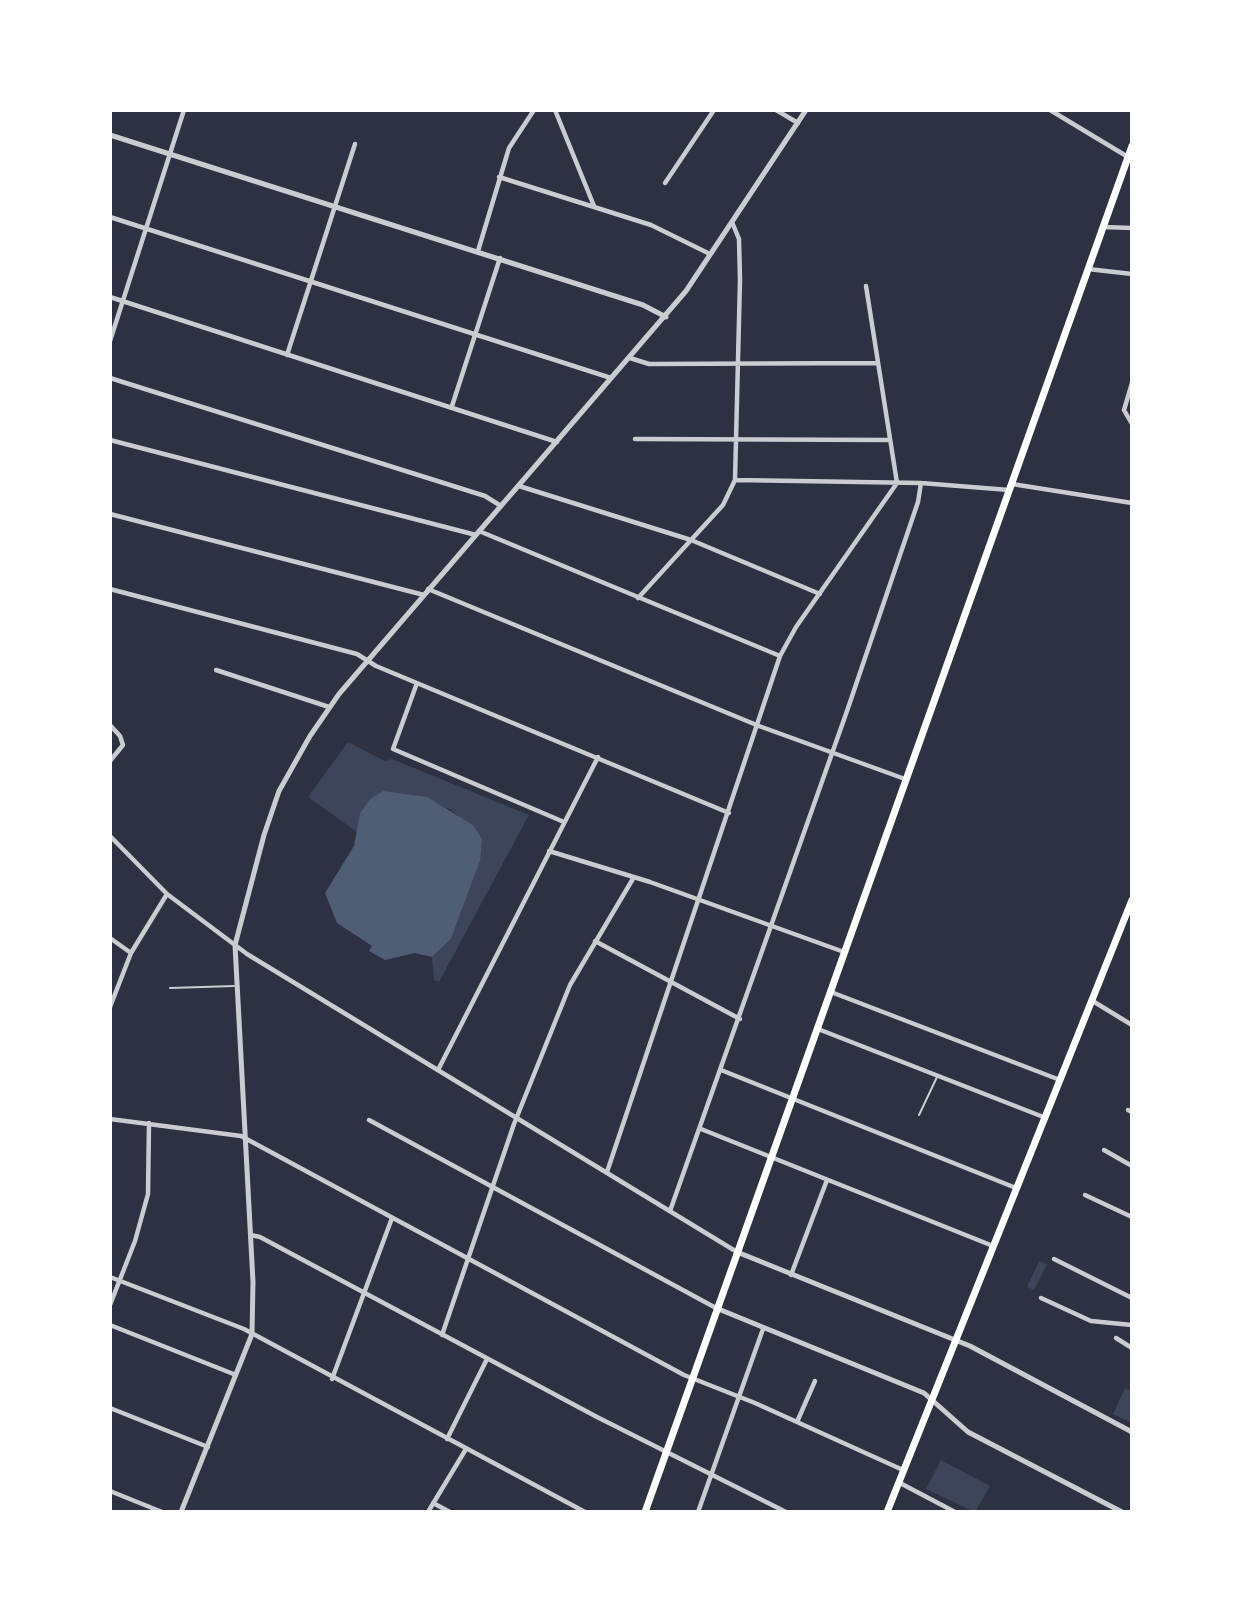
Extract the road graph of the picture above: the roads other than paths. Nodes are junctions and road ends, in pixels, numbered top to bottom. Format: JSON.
{"nodes":[{"id":1,"x":184,"y":110,"type":"edge"},
{"id":2,"x":534,"y":110,"type":"edge"},
{"id":3,"x":555,"y":110,"type":"edge"},
{"id":4,"x":714,"y":110,"type":"edge"},
{"id":5,"x":776,"y":110,"type":"edge"},
{"id":6,"x":806,"y":110,"type":"edge"},
{"id":7,"x":1050,"y":110,"type":"edge"},
{"id":8,"x":797,"y":123,"type":"junction"},
{"id":9,"x":110,"y":135,"type":"edge"},
{"id":10,"x":355,"y":144,"type":"dead end"},
{"id":11,"x":1131,"y":150,"type":"edge"},
{"id":12,"x":170,"y":153,"type":"junction"},
{"id":13,"x":499,"y":177,"type":"junction"},
{"id":14,"x":665,"y":183,"type":"dead end"},
{"id":15,"x":335,"y":206,"type":"junction"},
{"id":16,"x":594,"y":207,"type":"junction"},
{"id":17,"x":110,"y":217,"type":"edge"},
{"id":18,"x":732,"y":222,"type":"junction"},
{"id":19,"x":1103,"y":227,"type":"junction"},
{"id":20,"x":1132,"y":228,"type":"edge"},
{"id":21,"x":147,"y":229,"type":"junction"},
{"id":22,"x":478,"y":251,"type":"junction"},
{"id":23,"x":710,"y":254,"type":"junction"},
{"id":24,"x":500,"y":258,"type":"junction"},
{"id":25,"x":1088,"y":269,"type":"junction"},
{"id":26,"x":1132,"y":274,"type":"edge"},
{"id":27,"x":311,"y":282,"type":"junction"},
{"id":28,"x":866,"y":286,"type":"dead end"},
{"id":29,"x":110,"y":297,"type":"edge"},
{"id":30,"x":124,"y":301,"type":"junction"},
{"id":31,"x":666,"y":317,"type":"junction"},
{"id":32,"x":476,"y":334,"type":"junction"},
{"id":33,"x":110,"y":341,"type":"edge"},
{"id":34,"x":287,"y":355,"type":"junction"},
{"id":35,"x":631,"y":358,"type":"junction"},
{"id":36,"x":739,"y":363,"type":"junction"},
{"id":37,"x":878,"y":363,"type":"junction"},
{"id":38,"x":110,"y":378,"type":"edge"},
{"id":39,"x":612,"y":379,"type":"junction"},
{"id":40,"x":1132,"y":383,"type":"edge"},
{"id":41,"x":452,"y":406,"type":"junction"},
{"id":42,"x":1132,"y":424,"type":"edge"},
{"id":43,"x":635,"y":439,"type":"dead end"},
{"id":44,"x":110,"y":440,"type":"edge"},
{"id":45,"x":738,"y":440,"type":"junction"},
{"id":46,"x":890,"y":440,"type":"junction"},
{"id":47,"x":558,"y":442,"type":"junction"},
{"id":48,"x":736,"y":480,"type":"junction"},
{"id":49,"x":897,"y":483,"type":"junction"},
{"id":50,"x":921,"y":483,"type":"junction"},
{"id":51,"x":519,"y":486,"type":"junction"},
{"id":52,"x":1010,"y":487,"type":"junction"},
{"id":53,"x":1132,"y":503,"type":"edge"},
{"id":54,"x":501,"y":506,"type":"junction"},
{"id":55,"x":110,"y":514,"type":"edge"},
{"id":56,"x":477,"y":533,"type":"junction"},
{"id":57,"x":691,"y":540,"type":"junction"},
{"id":58,"x":110,"y":589,"type":"edge"},
{"id":59,"x":426,"y":592,"type":"junction"},
{"id":60,"x":820,"y":594,"type":"junction"},
{"id":61,"x":638,"y":598,"type":"junction"},
{"id":62,"x":780,"y":656,"type":"junction"},
{"id":63,"x":368,"y":660,"type":"junction"},
{"id":64,"x":216,"y":670,"type":"dead end"},
{"id":65,"x":417,"y":683,"type":"junction"},
{"id":66,"x":329,"y":707,"type":"junction"},
{"id":67,"x":110,"y":725,"type":"edge"},
{"id":68,"x":759,"y":726,"type":"junction"},
{"id":69,"x":832,"y":752,"type":"junction"},
{"id":70,"x":598,"y":757,"type":"junction"},
{"id":71,"x":110,"y":761,"type":"edge"},
{"id":72,"x":906,"y":779,"type":"junction"},
{"id":73,"x":729,"y":813,"type":"junction"},
{"id":74,"x":564,"y":822,"type":"junction"},
{"id":75,"x":111,"y":839,"type":"edge"},
{"id":76,"x":549,"y":851,"type":"junction"},
{"id":77,"x":634,"y":877,"type":"junction"},
{"id":78,"x":167,"y":894,"type":"junction"},
{"id":79,"x":698,"y":899,"type":"junction"},
{"id":80,"x":1132,"y":900,"type":"edge"},
{"id":81,"x":772,"y":925,"type":"junction"},
{"id":82,"x":110,"y":938,"type":"edge"},
{"id":83,"x":595,"y":941,"type":"junction"},
{"id":84,"x":235,"y":945,"type":"junction"},
{"id":85,"x":845,"y":952,"type":"junction"},
{"id":86,"x":131,"y":953,"type":"junction"},
{"id":87,"x":671,"y":983,"type":"junction"},
{"id":88,"x":236,"y":986,"type":"junction"},
{"id":89,"x":170,"y":988,"type":"dead end"},
{"id":90,"x":831,"y":992,"type":"junction"},
{"id":91,"x":1091,"y":1000,"type":"junction"},
{"id":92,"x":110,"y":1007,"type":"edge"},
{"id":93,"x":740,"y":1018,"type":"junction"},
{"id":94,"x":1132,"y":1025,"type":"edge"},
{"id":95,"x":818,"y":1029,"type":"junction"},
{"id":96,"x":438,"y":1070,"type":"junction"},
{"id":97,"x":721,"y":1070,"type":"junction"},
{"id":98,"x":937,"y":1076,"type":"junction"},
{"id":99,"x":1060,"y":1080,"type":"junction"},
{"id":100,"x":792,"y":1098,"type":"junction"},
{"id":101,"x":919,"y":1115,"type":"dead end"},
{"id":102,"x":517,"y":1118,"type":"junction"},
{"id":103,"x":1046,"y":1118,"type":"junction"},
{"id":104,"x":110,"y":1119,"type":"edge"},
{"id":105,"x":369,"y":1120,"type":"dead end"},
{"id":106,"x":149,"y":1123,"type":"junction"},
{"id":107,"x":701,"y":1129,"type":"junction"},
{"id":108,"x":246,"y":1139,"type":"junction"},
{"id":109,"x":1104,"y":1150,"type":"dead end"},
{"id":110,"x":771,"y":1158,"type":"junction"},
{"id":111,"x":1132,"y":1166,"type":"edge"},
{"id":112,"x":607,"y":1172,"type":"junction"},
{"id":113,"x":827,"y":1180,"type":"junction"},
{"id":114,"x":493,"y":1186,"type":"junction"},
{"id":115,"x":1017,"y":1188,"type":"junction"},
{"id":116,"x":1085,"y":1195,"type":"dead end"},
{"id":117,"x":670,"y":1211,"type":"junction"},
{"id":118,"x":1132,"y":1217,"type":"edge"},
{"id":119,"x":392,"y":1218,"type":"junction"},
{"id":120,"x":251,"y":1235,"type":"junction"},
{"id":121,"x":993,"y":1246,"type":"junction"},
{"id":122,"x":737,"y":1252,"type":"junction"},
{"id":123,"x":468,"y":1258,"type":"junction"},
{"id":124,"x":1054,"y":1259,"type":"dead end"},
{"id":125,"x":790,"y":1275,"type":"junction"},
{"id":126,"x":110,"y":1277,"type":"edge"},
{"id":127,"x":120,"y":1280,"type":"junction"},
{"id":128,"x":364,"y":1292,"type":"junction"},
{"id":129,"x":1041,"y":1298,"type":"dead end"},
{"id":130,"x":1132,"y":1298,"type":"edge"},
{"id":131,"x":110,"y":1305,"type":"edge"},
{"id":132,"x":716,"y":1308,"type":"junction"},
{"id":133,"x":110,"y":1325,"type":"edge"},
{"id":134,"x":1132,"y":1325,"type":"edge"},
{"id":135,"x":763,"y":1329,"type":"junction"},
{"id":136,"x":252,"y":1334,"type":"junction"},
{"id":137,"x":442,"y":1335,"type":"junction"},
{"id":138,"x":1116,"y":1338,"type":"dead end"},
{"id":139,"x":956,"y":1340,"type":"junction"},
{"id":140,"x":1132,"y":1348,"type":"edge"},
{"id":141,"x":486,"y":1359,"type":"junction"},
{"id":142,"x":237,"y":1375,"type":"junction"},
{"id":143,"x":692,"y":1378,"type":"junction"},
{"id":144,"x":332,"y":1379,"type":"junction"},
{"id":145,"x":815,"y":1381,"type":"dead end"},
{"id":146,"x":738,"y":1396,"type":"junction"},
{"id":147,"x":933,"y":1399,"type":"junction"},
{"id":148,"x":110,"y":1408,"type":"edge"},
{"id":149,"x":946,"y":1412,"type":"junction"},
{"id":150,"x":927,"y":1415,"type":"junction"},
{"id":151,"x":797,"y":1422,"type":"junction"},
{"id":152,"x":1132,"y":1432,"type":"edge"},
{"id":153,"x":447,"y":1439,"type":"junction"},
{"id":154,"x":208,"y":1447,"type":"junction"},
{"id":155,"x":466,"y":1449,"type":"junction"},
{"id":156,"x":666,"y":1452,"type":"junction"},
{"id":157,"x":904,"y":1470,"type":"junction"},
{"id":158,"x":711,"y":1475,"type":"junction"},
{"id":159,"x":899,"y":1482,"type":"junction"},
{"id":160,"x":110,"y":1491,"type":"edge"},
{"id":161,"x":433,"y":1503,"type":"junction"},
{"id":162,"x":162,"y":1512,"type":"edge"},
{"id":163,"x":181,"y":1512,"type":"edge"},
{"id":164,"x":428,"y":1512,"type":"edge"},
{"id":165,"x":450,"y":1512,"type":"edge"},
{"id":166,"x":585,"y":1512,"type":"edge"},
{"id":167,"x":645,"y":1512,"type":"edge"},
{"id":168,"x":698,"y":1512,"type":"edge"},
{"id":169,"x":786,"y":1512,"type":"edge"},
{"id":170,"x":887,"y":1512,"type":"edge"},
{"id":171,"x":955,"y":1512,"type":"edge"},
{"id":172,"x":1122,"y":1512,"type":"edge"}],
"edges":[{"from":1,"to":12,"type":"street"},
{"from":2,"to":13,"type":"street"},
{"from":3,"to":16,"type":"street"},
{"from":4,"to":14,"type":"street"},
{"from":5,"to":8,"type":"street"},
{"from":6,"to":8,"type":"street"},
{"from":7,"to":11,"type":"street"},
{"from":8,"to":18,"type":"street"},
{"from":9,"to":12,"type":"street"},
{"from":10,"to":15,"type":"street"},
{"from":11,"to":19,"type":"main road"},
{"from":12,"to":15,"type":"street"},
{"from":12,"to":21,"type":"street"},
{"from":13,"to":16,"type":"street"},
{"from":13,"to":22,"type":"street"},
{"from":15,"to":22,"type":"street"},
{"from":15,"to":27,"type":"street"},
{"from":16,"to":23,"type":"street"},
{"from":17,"to":21,"type":"street"},
{"from":18,"to":23,"type":"street"},
{"from":18,"to":36,"type":"street"},
{"from":19,"to":20,"type":"street"},
{"from":19,"to":25,"type":"main road"},
{"from":21,"to":27,"type":"street"},
{"from":21,"to":30,"type":"street"},
{"from":22,"to":24,"type":"street"},
{"from":23,"to":31,"type":"street"},
{"from":24,"to":31,"type":"street"},
{"from":24,"to":32,"type":"street"},
{"from":25,"to":26,"type":"street"},
{"from":25,"to":52,"type":"main road"},
{"from":27,"to":32,"type":"street"},
{"from":27,"to":34,"type":"street"},
{"from":28,"to":37,"type":"street"},
{"from":29,"to":30,"type":"street"},
{"from":30,"to":33,"type":"street"},
{"from":30,"to":34,"type":"street"},
{"from":31,"to":35,"type":"street"},
{"from":32,"to":39,"type":"street"},
{"from":32,"to":41,"type":"street"},
{"from":34,"to":41,"type":"street"},
{"from":35,"to":36,"type":"street"},
{"from":35,"to":39,"type":"street"},
{"from":36,"to":37,"type":"street"},
{"from":36,"to":45,"type":"street"},
{"from":37,"to":46,"type":"street"},
{"from":38,"to":54,"type":"street"},
{"from":39,"to":47,"type":"street"},
{"from":40,"to":42,"type":"street"},
{"from":41,"to":47,"type":"street"},
{"from":43,"to":45,"type":"street"},
{"from":44,"to":56,"type":"street"},
{"from":45,"to":46,"type":"street"},
{"from":45,"to":48,"type":"street"},
{"from":46,"to":49,"type":"street"},
{"from":47,"to":51,"type":"street"},
{"from":48,"to":49,"type":"street"},
{"from":48,"to":57,"type":"street"},
{"from":49,"to":50,"type":"street"},
{"from":49,"to":60,"type":"street"},
{"from":50,"to":52,"type":"street"},
{"from":50,"to":69,"type":"street"},
{"from":51,"to":54,"type":"street"},
{"from":51,"to":57,"type":"street"},
{"from":52,"to":53,"type":"street"},
{"from":52,"to":72,"type":"main road"},
{"from":54,"to":56,"type":"street"},
{"from":55,"to":59,"type":"street"},
{"from":56,"to":59,"type":"street"},
{"from":56,"to":61,"type":"street"},
{"from":57,"to":60,"type":"street"},
{"from":57,"to":61,"type":"street"},
{"from":58,"to":63,"type":"street"},
{"from":59,"to":63,"type":"street"},
{"from":59,"to":68,"type":"street"},
{"from":60,"to":62,"type":"street"},
{"from":61,"to":62,"type":"street"},
{"from":62,"to":68,"type":"street"},
{"from":63,"to":65,"type":"street"},
{"from":63,"to":66,"type":"street"},
{"from":64,"to":66,"type":"street"},
{"from":65,"to":70,"type":"street"},
{"from":65,"to":74,"type":"street"},
{"from":66,"to":84,"type":"street"},
{"from":67,"to":71,"type":"street"},
{"from":68,"to":69,"type":"street"},
{"from":68,"to":73,"type":"street"},
{"from":69,"to":72,"type":"street"},
{"from":69,"to":81,"type":"street"},
{"from":70,"to":73,"type":"street"},
{"from":70,"to":74,"type":"street"},
{"from":72,"to":85,"type":"main road"},
{"from":73,"to":79,"type":"street"},
{"from":74,"to":76,"type":"street"},
{"from":75,"to":78,"type":"street"},
{"from":76,"to":77,"type":"street"},
{"from":76,"to":96,"type":"street"},
{"from":77,"to":79,"type":"street"},
{"from":77,"to":83,"type":"street"},
{"from":78,"to":84,"type":"street"},
{"from":78,"to":86,"type":"street"},
{"from":79,"to":81,"type":"street"},
{"from":79,"to":87,"type":"street"},
{"from":80,"to":91,"type":"main road"},
{"from":81,"to":85,"type":"street"},
{"from":81,"to":93,"type":"street"},
{"from":82,"to":86,"type":"street"},
{"from":83,"to":87,"type":"street"},
{"from":83,"to":102,"type":"street"},
{"from":84,"to":88,"type":"street"},
{"from":84,"to":96,"type":"street"},
{"from":85,"to":90,"type":"main road"},
{"from":86,"to":92,"type":"street"},
{"from":87,"to":93,"type":"street"},
{"from":87,"to":112,"type":"street"},
{"from":88,"to":89,"type":"lane"},
{"from":88,"to":108,"type":"street"},
{"from":90,"to":95,"type":"main road"},
{"from":90,"to":99,"type":"street"},
{"from":91,"to":94,"type":"street"},
{"from":91,"to":99,"type":"main road"},
{"from":93,"to":97,"type":"street"},
{"from":95,"to":98,"type":"street"},
{"from":95,"to":100,"type":"main road"},
{"from":96,"to":102,"type":"street"},
{"from":97,"to":100,"type":"street"},
{"from":97,"to":107,"type":"street"},
{"from":98,"to":101,"type":"lane"},
{"from":98,"to":103,"type":"street"},
{"from":99,"to":103,"type":"main road"},
{"from":100,"to":110,"type":"main road"},
{"from":100,"to":115,"type":"street"},
{"from":102,"to":112,"type":"street"},
{"from":102,"to":114,"type":"street"},
{"from":103,"to":115,"type":"main road"},
{"from":104,"to":106,"type":"street"},
{"from":105,"to":114,"type":"street"},
{"from":106,"to":108,"type":"street"},
{"from":106,"to":127,"type":"street"},
{"from":107,"to":110,"type":"street"},
{"from":107,"to":117,"type":"street"},
{"from":108,"to":119,"type":"street"},
{"from":108,"to":120,"type":"street"},
{"from":109,"to":111,"type":"street"},
{"from":110,"to":113,"type":"street"},
{"from":110,"to":122,"type":"main road"},
{"from":112,"to":117,"type":"street"},
{"from":113,"to":121,"type":"street"},
{"from":113,"to":125,"type":"street"},
{"from":114,"to":123,"type":"street"},
{"from":114,"to":132,"type":"street"},
{"from":115,"to":121,"type":"main road"},
{"from":116,"to":118,"type":"street"},
{"from":117,"to":122,"type":"street"},
{"from":119,"to":123,"type":"street"},
{"from":119,"to":128,"type":"street"},
{"from":120,"to":128,"type":"street"},
{"from":120,"to":136,"type":"street"},
{"from":121,"to":139,"type":"main road"},
{"from":122,"to":125,"type":"street"},
{"from":122,"to":132,"type":"main road"},
{"from":123,"to":137,"type":"street"},
{"from":123,"to":143,"type":"street"},
{"from":124,"to":130,"type":"street"},
{"from":125,"to":139,"type":"street"},
{"from":126,"to":127,"type":"street"},
{"from":127,"to":131,"type":"street"},
{"from":127,"to":136,"type":"street"},
{"from":128,"to":137,"type":"street"},
{"from":128,"to":144,"type":"street"},
{"from":129,"to":134,"type":"street"},
{"from":132,"to":135,"type":"street"},
{"from":132,"to":143,"type":"main road"},
{"from":133,"to":142,"type":"street"},
{"from":135,"to":146,"type":"street"},
{"from":135,"to":147,"type":"street"},
{"from":136,"to":142,"type":"street"},
{"from":136,"to":144,"type":"street"},
{"from":137,"to":141,"type":"street"},
{"from":138,"to":140,"type":"street"},
{"from":139,"to":147,"type":"main road"},
{"from":139,"to":152,"type":"street"},
{"from":141,"to":153,"type":"street"},
{"from":141,"to":156,"type":"street"},
{"from":142,"to":154,"type":"street"},
{"from":143,"to":146,"type":"street"},
{"from":143,"to":156,"type":"main road"},
{"from":144,"to":153,"type":"street"},
{"from":145,"to":151,"type":"street"},
{"from":146,"to":151,"type":"street"},
{"from":146,"to":158,"type":"street"},
{"from":147,"to":149,"type":"street"},
{"from":147,"to":150,"type":"main road"},
{"from":148,"to":154,"type":"street"},
{"from":149,"to":150,"type":"street"},
{"from":149,"to":172,"type":"street"},
{"from":150,"to":157,"type":"main road"},
{"from":151,"to":157,"type":"street"},
{"from":153,"to":155,"type":"street"},
{"from":154,"to":163,"type":"street"},
{"from":155,"to":161,"type":"street"},
{"from":155,"to":166,"type":"street"},
{"from":156,"to":158,"type":"street"},
{"from":156,"to":167,"type":"main road"},
{"from":157,"to":159,"type":"main road"},
{"from":158,"to":168,"type":"street"},
{"from":158,"to":169,"type":"street"},
{"from":159,"to":170,"type":"main road"},
{"from":159,"to":171,"type":"street"},
{"from":160,"to":162,"type":"street"},
{"from":161,"to":164,"type":"street"},
{"from":161,"to":165,"type":"street"}]}
